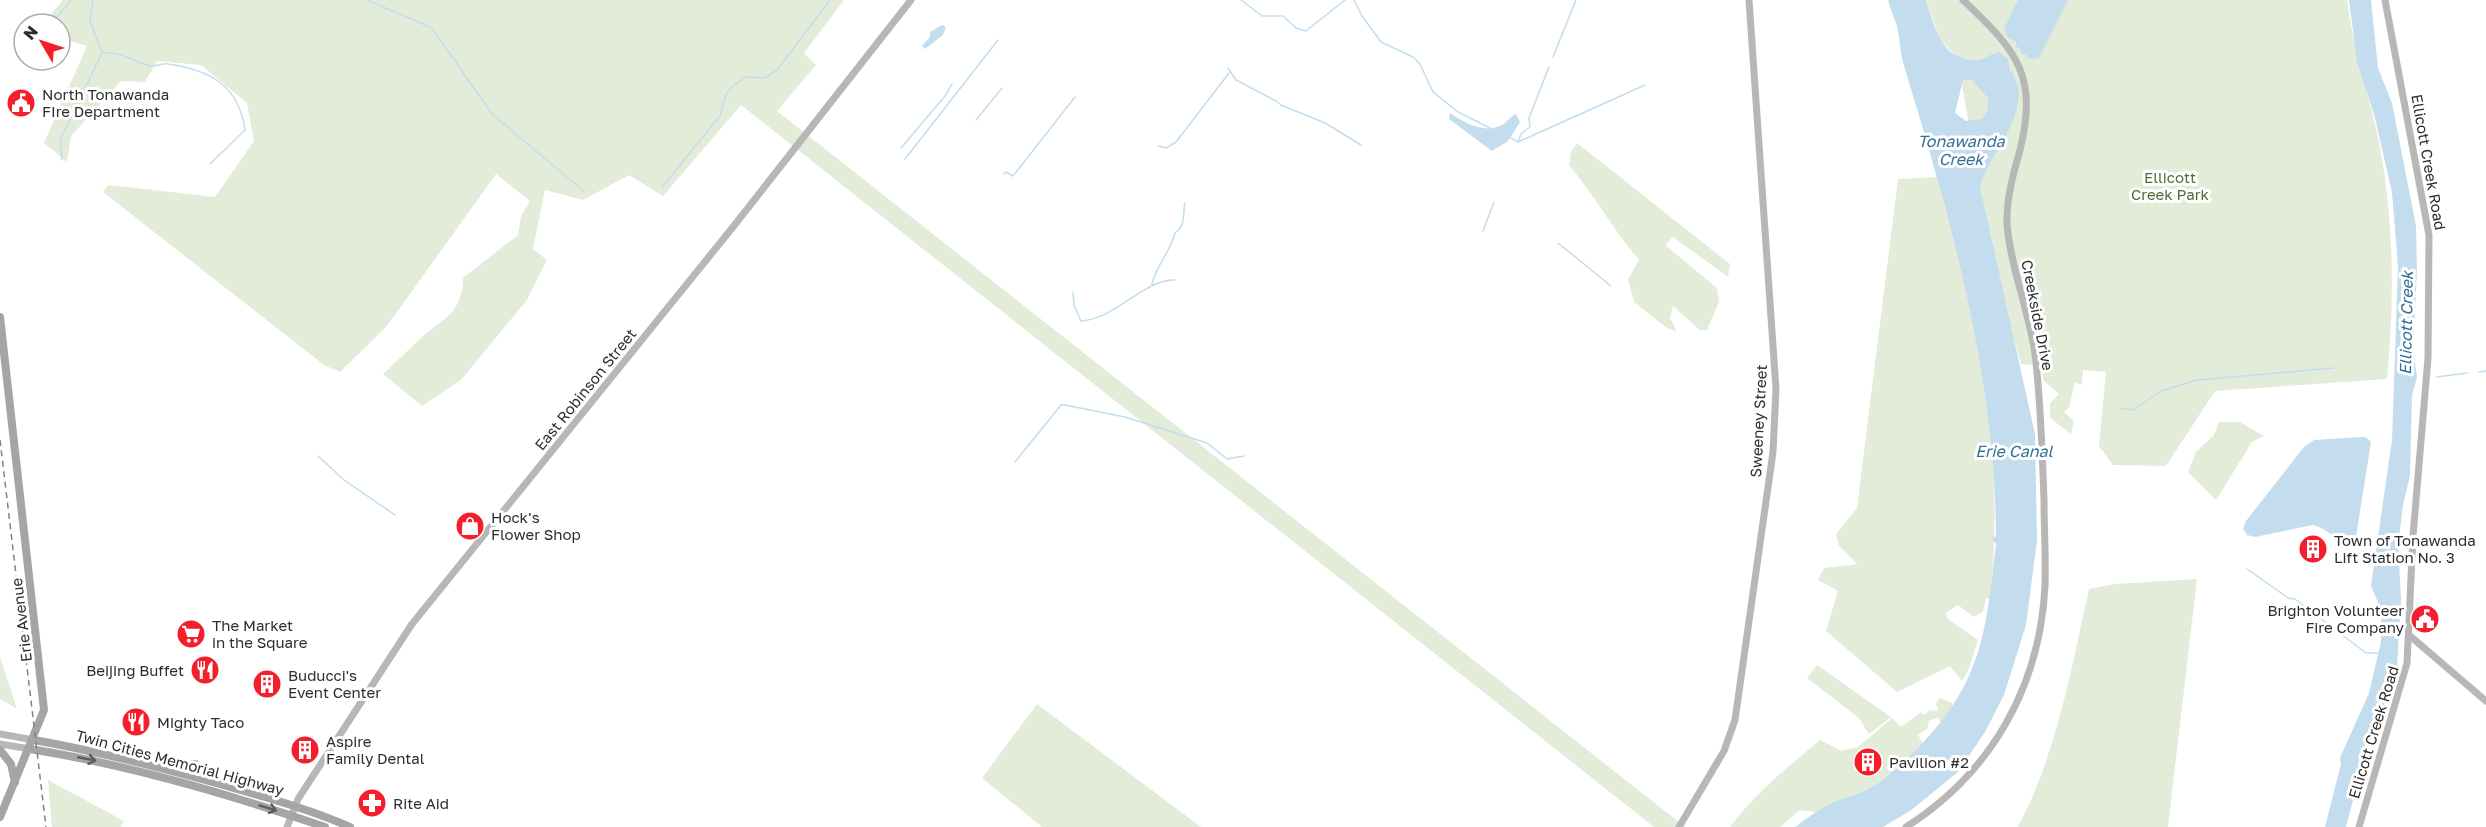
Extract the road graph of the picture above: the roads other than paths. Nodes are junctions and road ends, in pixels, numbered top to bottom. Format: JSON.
{"nodes":[{"id":1,"x":911,"y":0,"type":"edge"},
{"id":2,"x":1749,"y":0,"type":"edge"},
{"id":3,"x":1963,"y":0,"type":"edge"},
{"id":4,"x":2385,"y":0,"type":"edge"},
{"id":5,"x":0,"y":317,"type":"edge"},
{"id":6,"x":2409,"y":635,"type":"junction"},
{"id":7,"x":2486,"y":701,"type":"edge"},
{"id":8,"x":0,"y":734,"type":"edge"},
{"id":9,"x":34,"y":740,"type":"junction"},
{"id":10,"x":0,"y":744,"type":"edge"},
{"id":11,"x":30,"y":749,"type":"junction"},
{"id":12,"x":0,"y":750,"type":"edge"},
{"id":13,"x":195,"y":764,"type":"dead end"},
{"id":14,"x":166,"y":770,"type":"junction"},
{"id":15,"x":15,"y":782,"type":"junction"},
{"id":16,"x":247,"y":782,"type":"dead end"},
{"id":17,"x":278,"y":801,"type":"junction"},
{"id":18,"x":295,"y":807,"type":"junction"},
{"id":19,"x":292,"y":816,"type":"junction"},
{"id":20,"x":0,"y":817,"type":"edge"},
{"id":21,"x":287,"y":827,"type":"edge"},
{"id":22,"x":325,"y":827,"type":"edge"},
{"id":23,"x":350,"y":827,"type":"edge"},
{"id":24,"x":1679,"y":827,"type":"edge"},
{"id":25,"x":1906,"y":827,"type":"edge"},
{"id":26,"x":2359,"y":827,"type":"edge"}],
"edges":[{"from":1,"to":18,"type":"street","name":"East Robinson Street"},
{"from":2,"to":24,"type":"street","name":"Sweeney Street"},
{"from":3,"to":25,"type":"street","name":"Creekside Drive"},
{"from":4,"to":6,"type":"street","name":"Ellicott Creek Road"},
{"from":5,"to":9,"type":"main road","name":"Erie Avenue"},
{"from":6,"to":7,"type":"street"},
{"from":6,"to":26,"type":"street","name":"Ellicott Creek Road"},
{"from":8,"to":9,"type":"street","name":"Twin Cities Memorial Highway"},
{"from":9,"to":11,"type":"main road","name":"Erie Avenue"},
{"from":9,"to":14,"type":"main road","name":"Twin Cities Memorial Highway"},
{"from":10,"to":11,"type":"street","name":"Twin Cities Memorial Highway"},
{"from":11,"to":15,"type":"main road","name":"Erie Avenue"},
{"from":11,"to":19,"type":"main road","name":"Twin Cities Memorial Highway","one_way":true},
{"from":12,"to":15,"type":"main road"},
{"from":13,"to":14,"type":"main road"},
{"from":14,"to":17,"type":"main road","name":"Twin Cities Memorial Highway"},
{"from":15,"to":20,"type":"main road","name":"Erie Avenue"},
{"from":16,"to":17,"type":"main road"},
{"from":17,"to":18,"type":"main road","name":"Twin Cities Memorial Highway"},
{"from":18,"to":19,"type":"street","name":"East Robinson Street"},
{"from":18,"to":23,"type":"main road","name":"Twin Cities Memorial Highway"},
{"from":19,"to":21,"type":"street","name":"East Robinson Street"},
{"from":19,"to":22,"type":"main road","name":"Twin Cities Memorial Highway"}]}
